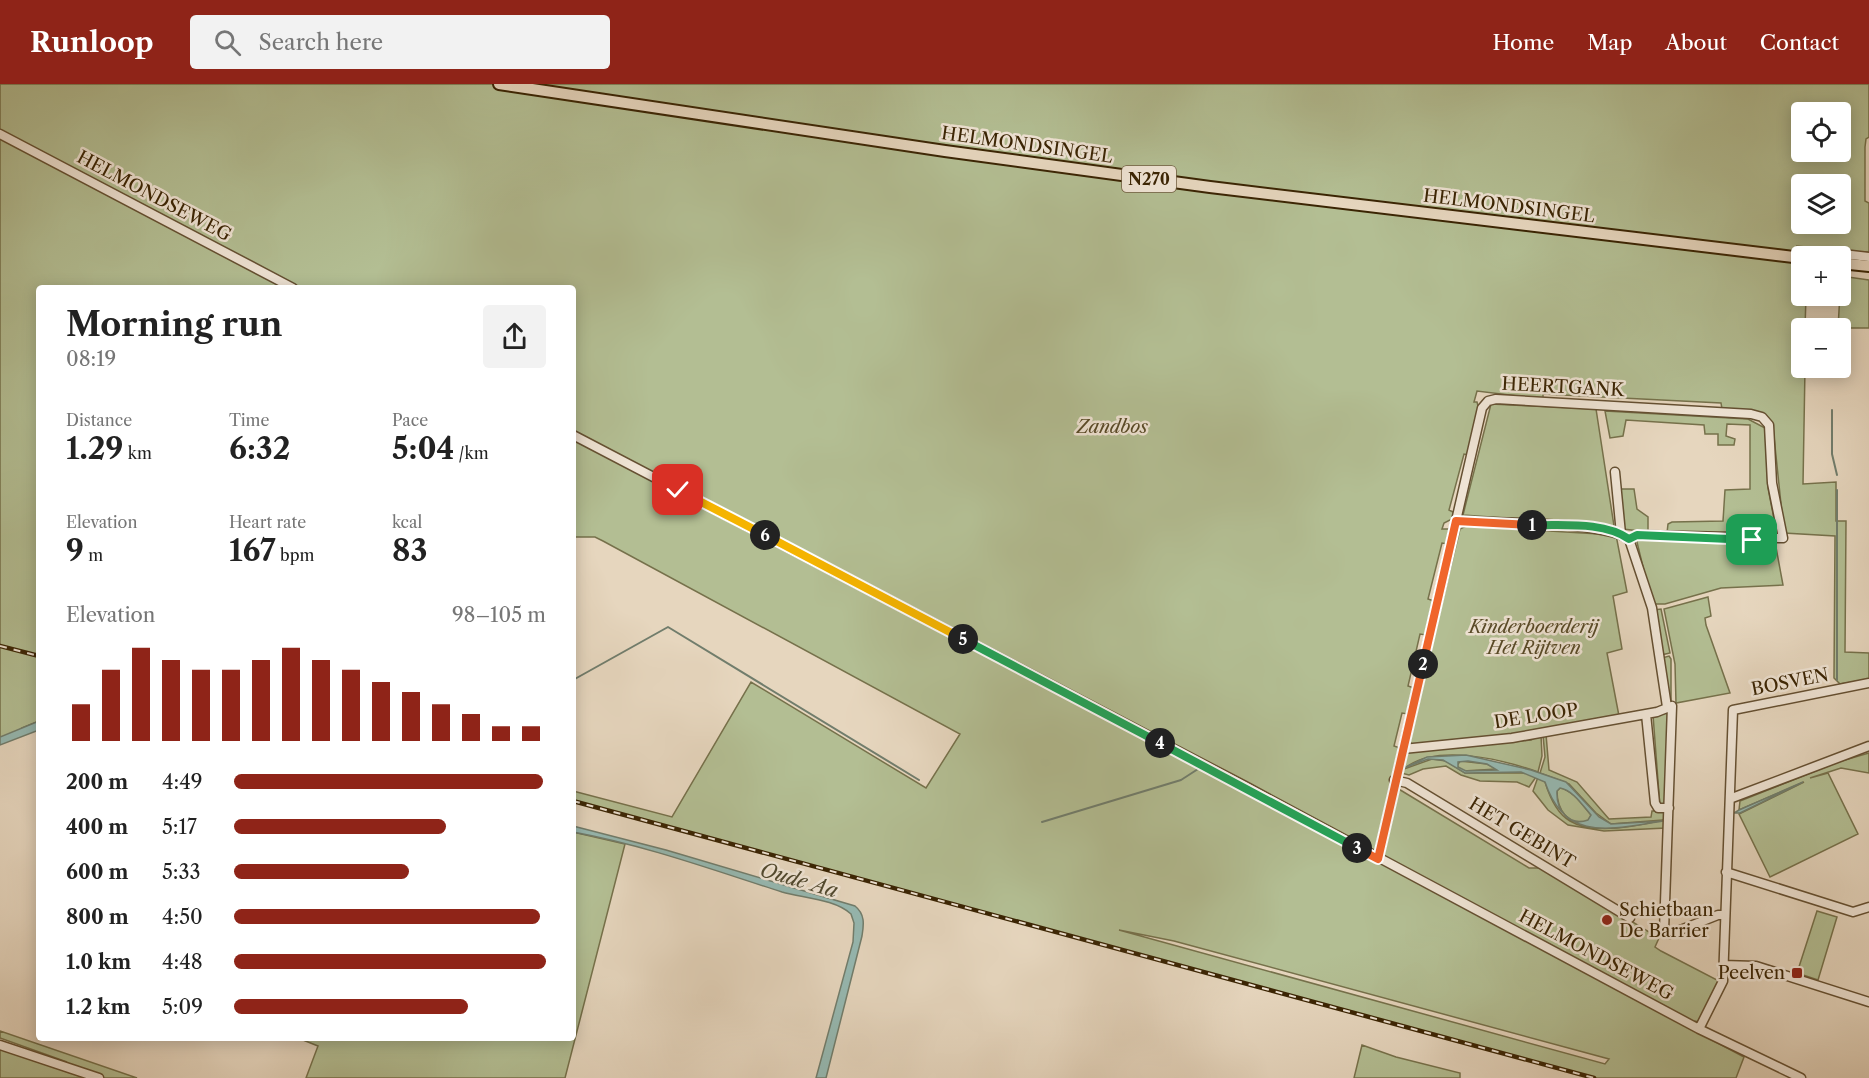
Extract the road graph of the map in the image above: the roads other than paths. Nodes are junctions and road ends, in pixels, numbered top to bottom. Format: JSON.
{"nodes":[{"id":1,"x":499,"y":84,"type":"edge"},
{"id":2,"x":0,"y":134,"type":"edge"},
{"id":3,"x":1791,"y":257,"type":"edge"},
{"id":4,"x":1869,"y":257,"type":"edge"},
{"id":5,"x":1851,"y":258,"type":"edge"},
{"id":6,"x":1851,"y":261,"type":"edge"},
{"id":7,"x":1869,"y":266,"type":"edge"},
{"id":8,"x":287,"y":285,"type":"edge"},
{"id":9,"x":576,"y":437,"type":"edge"},
{"id":10,"x":1615,"y":472,"type":"dead end"},
{"id":11,"x":1456,"y":521,"type":"junction"},
{"id":12,"x":1625,"y":536,"type":"junction"},
{"id":13,"x":1869,"y":682,"type":"edge"},
{"id":14,"x":1669,"y":706,"type":"junction"},
{"id":15,"x":1646,"y":714,"type":"junction"},
{"id":16,"x":1869,"y":746,"type":"edge"},
{"id":17,"x":1403,"y":748,"type":"junction"},
{"id":18,"x":1394,"y":780,"type":"junction"},
{"id":19,"x":1732,"y":798,"type":"junction"},
{"id":20,"x":1669,"y":808,"type":"junction"},
{"id":21,"x":1378,"y":859,"type":"junction"},
{"id":22,"x":1726,"y":872,"type":"junction"},
{"id":23,"x":1869,"y":907,"type":"edge"},
{"id":24,"x":1725,"y":915,"type":"junction"},
{"id":25,"x":1630,"y":918,"type":"dead end"},
{"id":26,"x":1723,"y":965,"type":"junction"},
{"id":27,"x":1869,"y":1002,"type":"edge"},
{"id":28,"x":1699,"y":1029,"type":"junction"},
{"id":29,"x":0,"y":1045,"type":"edge"},
{"id":30,"x":99,"y":1078,"type":"edge"},
{"id":31,"x":1801,"y":1078,"type":"edge"}],
"edges":[{"from":1,"to":3,"type":"main road","name":"HELMONDSINGEL","number":"N270"},
{"from":2,"to":8,"type":"street","name":"HELMONDSEWEG"},
{"from":4,"to":5,"type":"street"},
{"from":6,"to":7,"type":"main road"},
{"from":9,"to":21,"type":"street","name":"HELMONDSEWEG"},
{"from":10,"to":12,"type":"street"},
{"from":11,"to":12,"type":"street"},
{"from":11,"to":12,"type":"street","name":"HEERTGANK"},
{"from":11,"to":17,"type":"street","name":"HEERTGANK"},
{"from":12,"to":14,"type":"street"},
{"from":13,"to":19,"type":"street","name":"BOSVEN"},
{"from":14,"to":15,"type":"street","name":"DE LOOP"},
{"from":14,"to":20,"type":"street"},
{"from":15,"to":17,"type":"street","name":"DE LOOP"},
{"from":15,"to":20,"type":"street"},
{"from":16,"to":19,"type":"street"},
{"from":17,"to":18,"type":"street"},
{"from":18,"to":21,"type":"street"},
{"from":18,"to":25,"type":"street","name":"HET GEBINT"},
{"from":19,"to":22,"type":"street","name":"BOSVEN"},
{"from":20,"to":24,"type":"street"},
{"from":21,"to":28,"type":"street","name":"HELMONDSEWEG"},
{"from":22,"to":23,"type":"street"},
{"from":22,"to":24,"type":"street","name":"BOSVEN"},
{"from":24,"to":26,"type":"street","name":"BOSVEN"},
{"from":26,"to":27,"type":"street"},
{"from":26,"to":28,"type":"street","name":"BOSVEN"},
{"from":28,"to":31,"type":"street","name":"HELMONDSEWEG"},
{"from":29,"to":30,"type":"street"}]}
